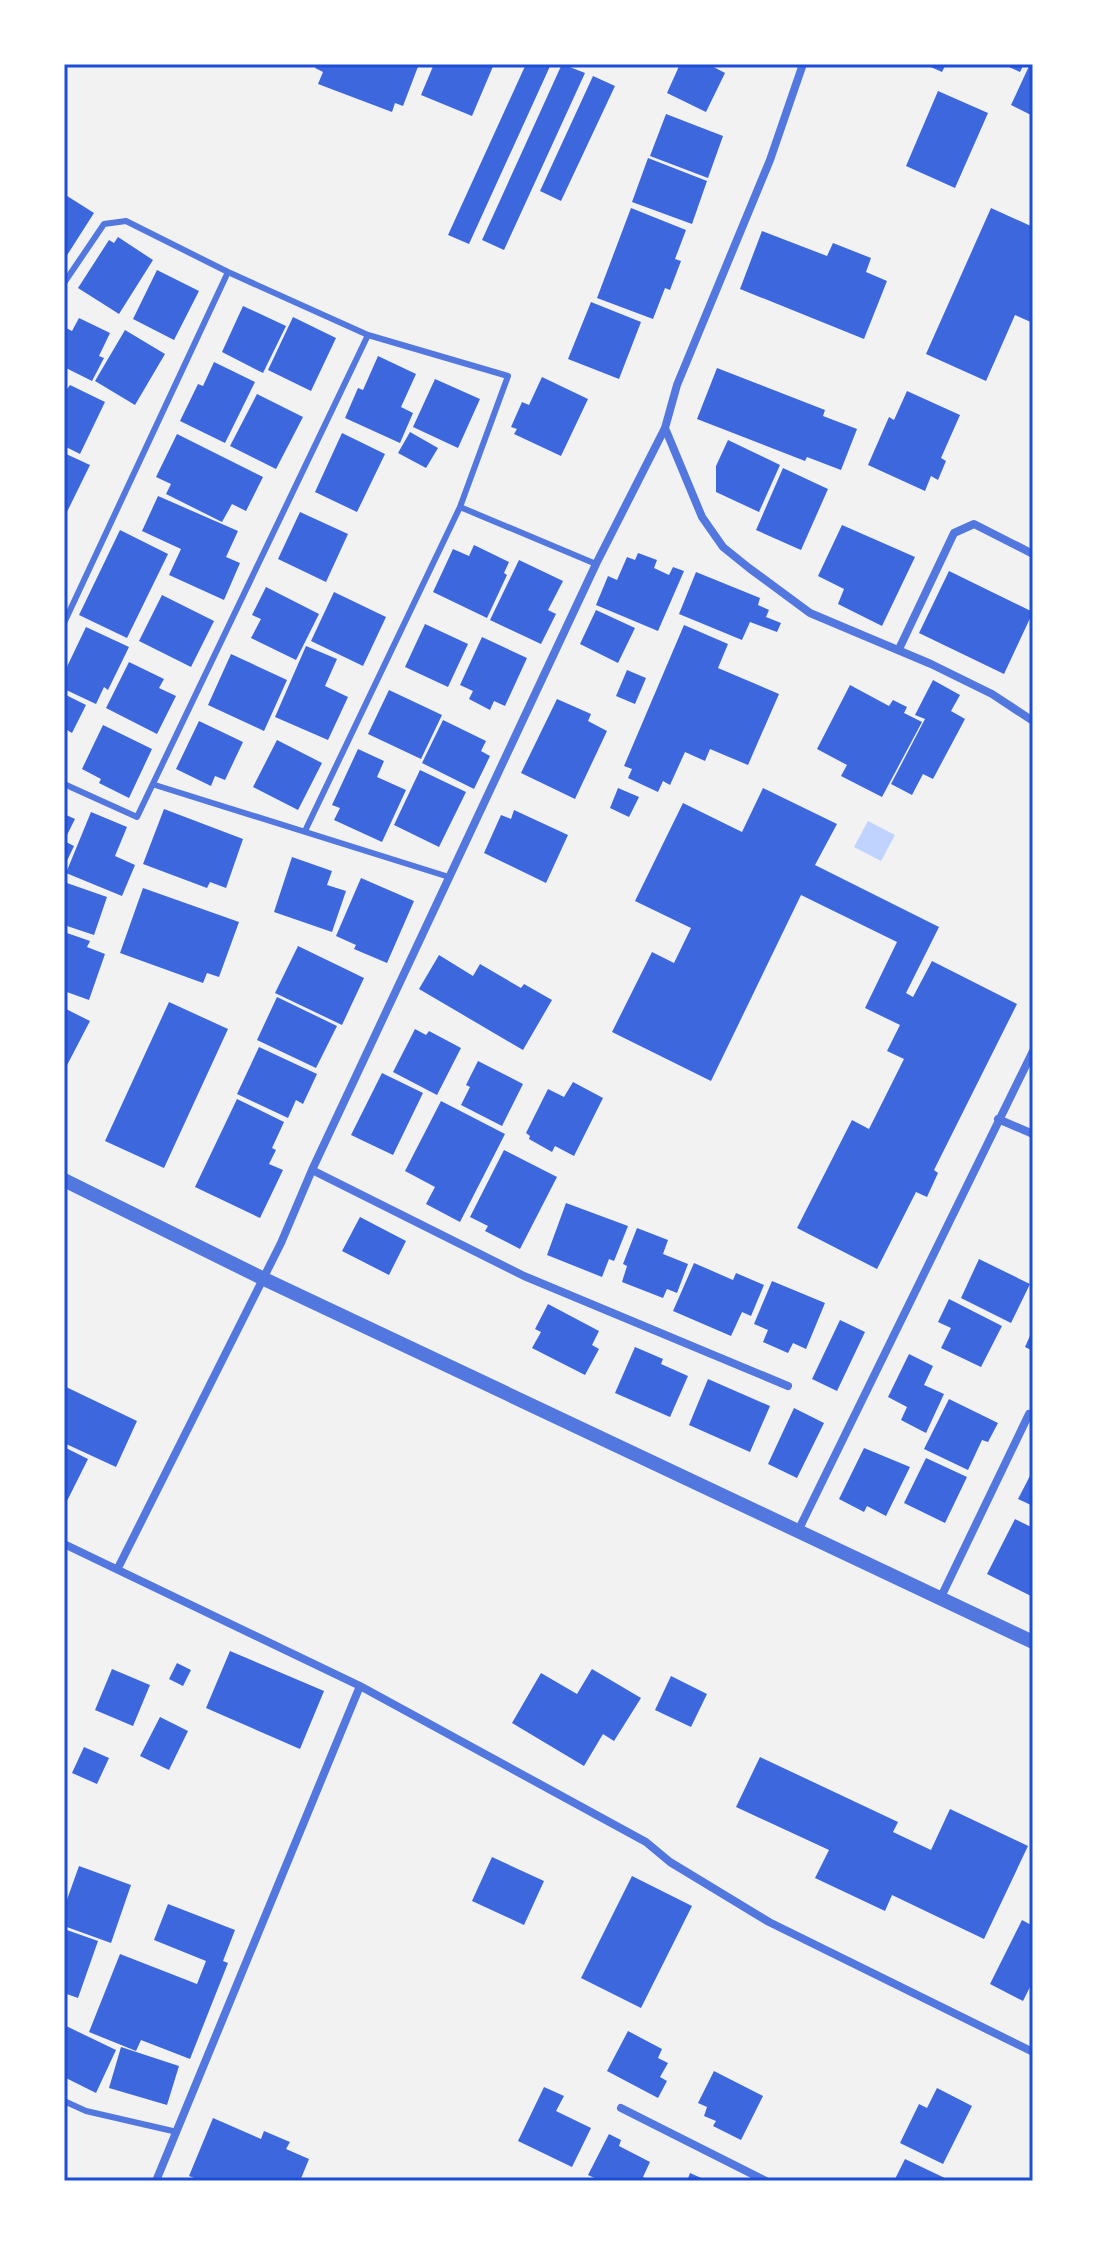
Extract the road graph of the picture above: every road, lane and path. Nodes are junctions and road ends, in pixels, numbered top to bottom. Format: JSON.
{"nodes":[{"id":1,"x":803,"y":64,"type":"edge"},
{"id":2,"x":228,"y":272,"type":"junction"},
{"id":3,"x":64,"y":283,"type":"edge"},
{"id":4,"x":368,"y":335,"type":"junction"},
{"id":5,"x":665,"y":428,"type":"junction"},
{"id":6,"x":460,"y":507,"type":"junction"},
{"id":7,"x":1033,"y":554,"type":"edge"},
{"id":8,"x":596,"y":564,"type":"junction"},
{"id":9,"x":64,"y":623,"type":"edge"},
{"id":10,"x":899,"y":649,"type":"junction"},
{"id":11,"x":1033,"y":721,"type":"edge"},
{"id":12,"x":64,"y":784,"type":"edge"},
{"id":13,"x":155,"y":785,"type":"junction"},
{"id":14,"x":305,"y":831,"type":"junction"},
{"id":15,"x":449,"y":877,"type":"junction"},
{"id":16,"x":1033,"y":1051,"type":"edge"},
{"id":17,"x":998,"y":1119,"type":"junction"},
{"id":18,"x":1033,"y":1134,"type":"edge"},
{"id":19,"x":312,"y":1170,"type":"junction"},
{"id":20,"x":64,"y":1180,"type":"edge"},
{"id":21,"x":262,"y":1278,"type":"junction"},
{"id":22,"x":788,"y":1386,"type":"dead end"},
{"id":23,"x":1029,"y":1414,"type":"dead end"},
{"id":24,"x":798,"y":1531,"type":"junction"},
{"id":25,"x":64,"y":1544,"type":"edge"},
{"id":26,"x":118,"y":1568,"type":"junction"},
{"id":27,"x":941,"y":1597,"type":"junction"},
{"id":28,"x":1033,"y":1642,"type":"edge"},
{"id":29,"x":360,"y":1686,"type":"junction"},
{"id":30,"x":1033,"y":2052,"type":"edge"},
{"id":31,"x":64,"y":2101,"type":"edge"},
{"id":32,"x":621,"y":2108,"type":"dead end"},
{"id":33,"x":177,"y":2132,"type":"junction"},
{"id":34,"x":156,"y":2181,"type":"edge"},
{"id":35,"x":766,"y":2181,"type":"edge"}],
"edges":[{"from":1,"to":5,"type":"street"},
{"from":2,"to":3,"type":"lane"},
{"from":2,"to":4,"type":"lane"},
{"from":2,"to":9,"type":"lane"},
{"from":4,"to":6,"type":"lane"},
{"from":4,"to":13,"type":"lane"},
{"from":5,"to":8,"type":"street"},
{"from":5,"to":10,"type":"street"},
{"from":6,"to":8,"type":"lane"},
{"from":6,"to":14,"type":"lane"},
{"from":7,"to":10,"type":"street"},
{"from":8,"to":15,"type":"street"},
{"from":10,"to":11,"type":"street"},
{"from":12,"to":13,"type":"lane"},
{"from":13,"to":14,"type":"lane"},
{"from":14,"to":15,"type":"lane"},
{"from":15,"to":19,"type":"street"},
{"from":16,"to":17,"type":"street"},
{"from":17,"to":18,"type":"street"},
{"from":17,"to":24,"type":"street"},
{"from":19,"to":21,"type":"street"},
{"from":19,"to":22,"type":"street"},
{"from":20,"to":21,"type":"street"},
{"from":21,"to":24,"type":"street"},
{"from":21,"to":26,"type":"street"},
{"from":23,"to":27,"type":"street"},
{"from":24,"to":27,"type":"street"},
{"from":25,"to":26,"type":"street"},
{"from":26,"to":29,"type":"street"},
{"from":27,"to":28,"type":"street"},
{"from":29,"to":30,"type":"street"},
{"from":29,"to":33,"type":"street"},
{"from":31,"to":33,"type":"lane"},
{"from":32,"to":35,"type":"street"},
{"from":33,"to":34,"type":"street"}]}
